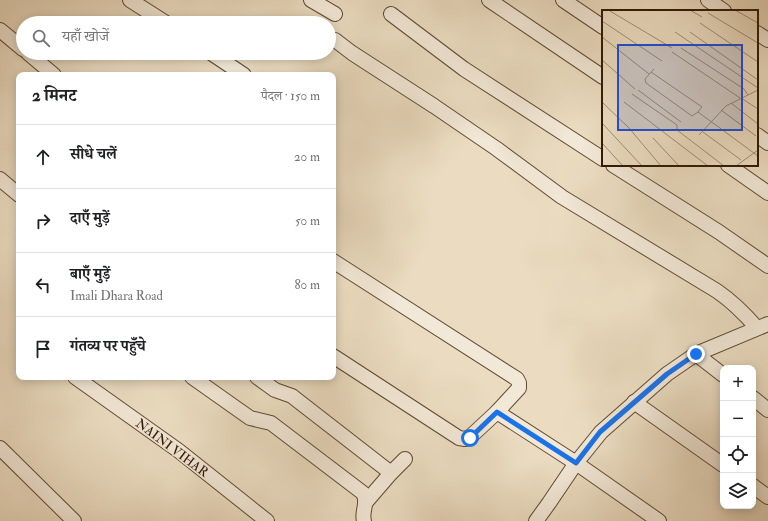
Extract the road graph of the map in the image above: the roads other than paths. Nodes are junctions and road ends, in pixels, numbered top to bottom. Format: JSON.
{"nodes":[{"id":1,"x":130,"y":0,"type":"edge"},
{"id":2,"x":311,"y":0,"type":"edge"},
{"id":3,"x":489,"y":0,"type":"edge"},
{"id":4,"x":563,"y":0,"type":"edge"},
{"id":5,"x":708,"y":0,"type":"edge"},
{"id":6,"x":723,"y":10,"type":"edge"},
{"id":7,"x":335,"y":14,"type":"dead end"},
{"id":8,"x":392,"y":14,"type":"dead end"},
{"id":9,"x":155,"y":16,"type":"edge"},
{"id":10,"x":602,"y":26,"type":"edge"},
{"id":11,"x":0,"y":30,"type":"edge"},
{"id":12,"x":758,"y":34,"type":"edge"},
{"id":13,"x":768,"y":40,"type":"edge"},
{"id":14,"x":336,"y":41,"type":"edge"},
{"id":15,"x":16,"y":43,"type":"edge"},
{"id":16,"x":36,"y":60,"type":"edge"},
{"id":17,"x":222,"y":60,"type":"edge"},
{"id":18,"x":50,"y":72,"type":"edge"},
{"id":19,"x":240,"y":72,"type":"edge"},
{"id":20,"x":602,"y":76,"type":"edge"},
{"id":21,"x":758,"y":136,"type":"edge"},
{"id":22,"x":768,"y":143,"type":"edge"},
{"id":23,"x":602,"y":158,"type":"edge"},
{"id":24,"x":615,"y":166,"type":"edge"},
{"id":25,"x":729,"y":166,"type":"edge"},
{"id":26,"x":0,"y":178,"type":"edge"},
{"id":27,"x":16,"y":192,"type":"edge"},
{"id":28,"x":768,"y":193,"type":"edge"},
{"id":29,"x":336,"y":263,"type":"edge"},
{"id":30,"x":768,"y":266,"type":"edge"},
{"id":31,"x":764,"y":327,"type":"edge"},
{"id":32,"x":696,"y":354,"type":"junction"},
{"id":33,"x":336,"y":358,"type":"edge"},
{"id":34,"x":720,"y":373,"type":"edge"},
{"id":35,"x":79,"y":380,"type":"edge"},
{"id":36,"x":196,"y":380,"type":"edge"},
{"id":37,"x":261,"y":380,"type":"edge"},
{"id":38,"x":756,"y":400,"type":"edge"},
{"id":39,"x":634,"y":402,"type":"junction"},
{"id":40,"x":768,"y":410,"type":"edge"},
{"id":41,"x":497,"y":412,"type":"junction"},
{"id":42,"x":0,"y":448,"type":"edge"},
{"id":43,"x":405,"y":459,"type":"dead end"},
{"id":44,"x":576,"y":463,"type":"junction"},
{"id":45,"x":720,"y":463,"type":"edge"},
{"id":46,"x":391,"y":473,"type":"junction"},
{"id":47,"x":756,"y":488,"type":"edge"},
{"id":48,"x":768,"y":497,"type":"edge"},
{"id":49,"x":366,"y":502,"type":"junction"},
{"id":50,"x":74,"y":521,"type":"edge"},
{"id":51,"x":268,"y":521,"type":"edge"},
{"id":52,"x":364,"y":521,"type":"edge"},
{"id":53,"x":536,"y":521,"type":"edge"},
{"id":54,"x":659,"y":521,"type":"edge"}],
"edges":[{"from":1,"to":9,"type":"street"},
{"from":2,"to":7,"type":"street"},
{"from":3,"to":20,"type":"street"},
{"from":4,"to":10,"type":"street"},
{"from":5,"to":6,"type":"street"},
{"from":8,"to":23,"type":"street"},
{"from":11,"to":15,"type":"street"},
{"from":12,"to":13,"type":"street"},
{"from":14,"to":31,"type":"street"},
{"from":16,"to":18,"type":"street"},
{"from":17,"to":19,"type":"street"},
{"from":21,"to":22,"type":"street"},
{"from":24,"to":30,"type":"street"},
{"from":25,"to":28,"type":"street"},
{"from":26,"to":27,"type":"street"},
{"from":29,"to":41,"type":"street"},
{"from":31,"to":32,"type":"street"},
{"from":32,"to":34,"type":"street"},
{"from":32,"to":39,"type":"street"},
{"from":33,"to":41,"type":"street"},
{"from":35,"to":51,"type":"street","name":"NAINI VIHAR"},
{"from":36,"to":49,"type":"street"},
{"from":37,"to":46,"type":"street"},
{"from":38,"to":40,"type":"street"},
{"from":39,"to":44,"type":"street"},
{"from":39,"to":45,"type":"street"},
{"from":41,"to":44,"type":"street"},
{"from":42,"to":50,"type":"street"},
{"from":43,"to":46,"type":"street"},
{"from":44,"to":53,"type":"street"},
{"from":44,"to":54,"type":"street"},
{"from":46,"to":49,"type":"street"},
{"from":47,"to":48,"type":"street"},
{"from":49,"to":52,"type":"street"}]}
